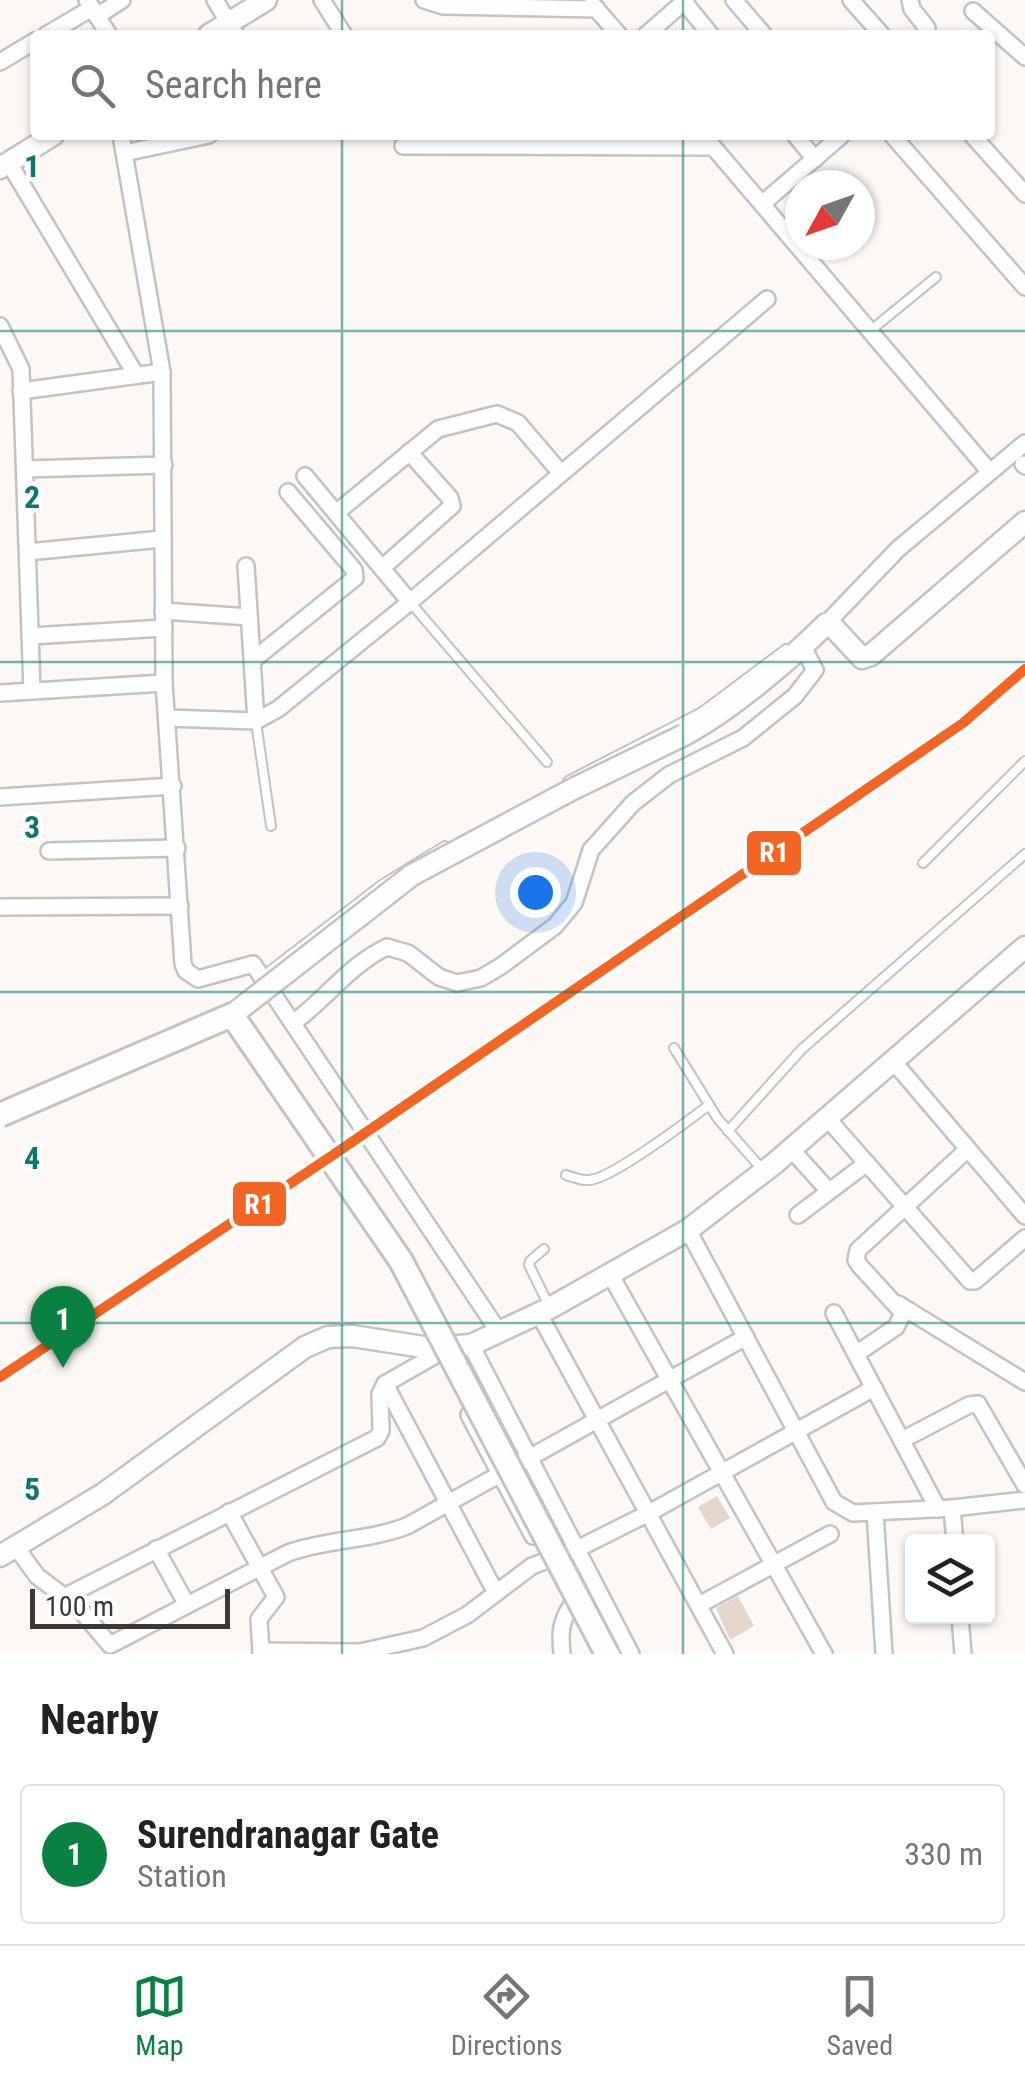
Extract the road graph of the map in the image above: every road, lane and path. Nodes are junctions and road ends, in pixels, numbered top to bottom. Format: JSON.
{"nodes":[{"id":1,"x":122,"y":0,"type":"edge"},
{"id":2,"x":215,"y":0,"type":"edge"},
{"id":3,"x":266,"y":0,"type":"edge"},
{"id":4,"x":322,"y":0,"type":"edge"},
{"id":5,"x":424,"y":0,"type":"edge"},
{"id":6,"x":734,"y":0,"type":"edge"},
{"id":7,"x":851,"y":0,"type":"edge"},
{"id":8,"x":910,"y":0,"type":"edge"},
{"id":9,"x":685,"y":1,"type":"edge"},
{"id":10,"x":593,"y":5,"type":"edge"},
{"id":11,"x":92,"y":8,"type":"edge"},
{"id":12,"x":973,"y":11,"type":"dead end"},
{"id":13,"x":232,"y":29,"type":"edge"},
{"id":14,"x":55,"y":30,"type":"edge"},
{"id":15,"x":105,"y":30,"type":"edge"},
{"id":16,"x":341,"y":30,"type":"edge"},
{"id":17,"x":614,"y":30,"type":"edge"},
{"id":18,"x":652,"y":30,"type":"edge"},
{"id":19,"x":707,"y":30,"type":"edge"},
{"id":20,"x":760,"y":30,"type":"edge"},
{"id":21,"x":878,"y":30,"type":"edge"},
{"id":22,"x":926,"y":30,"type":"edge"},
{"id":23,"x":994,"y":30,"type":"edge"},
{"id":24,"x":995,"y":30,"type":"edge"},
{"id":25,"x":30,"y":45,"type":"edge"},
{"id":26,"x":1025,"y":57,"type":"edge"},
{"id":27,"x":0,"y":62,"type":"edge"},
{"id":28,"x":44,"y":140,"type":"edge"},
{"id":29,"x":122,"y":140,"type":"edge"},
{"id":30,"x":185,"y":140,"type":"edge"},
{"id":31,"x":799,"y":140,"type":"edge"},
{"id":32,"x":836,"y":140,"type":"edge"},
{"id":33,"x":896,"y":140,"type":"edge"},
{"id":34,"x":976,"y":140,"type":"edge"},
{"id":35,"x":708,"y":141,"type":"edge"},
{"id":36,"x":403,"y":146,"type":"dead end"},
{"id":37,"x":124,"y":153,"type":"junction"},
{"id":38,"x":815,"y":158,"type":"junction"},
{"id":39,"x":5,"y":166,"type":"edge"},
{"id":40,"x":1025,"y":194,"type":"edge"},
{"id":41,"x":762,"y":204,"type":"junction"},
{"id":42,"x":936,"y":277,"type":"dead end"},
{"id":43,"x":1025,"y":287,"type":"edge"},
{"id":44,"x":767,"y":299,"type":"dead end"},
{"id":45,"x":0,"y":326,"type":"edge"},
{"id":46,"x":870,"y":331,"type":"junction"},
{"id":47,"x":162,"y":372,"type":"junction"},
{"id":48,"x":136,"y":375,"type":"junction"},
{"id":49,"x":21,"y":391,"type":"junction"},
{"id":50,"x":1025,"y":442,"type":"edge"},
{"id":51,"x":408,"y":452,"type":"junction"},
{"id":52,"x":164,"y":465,"type":"junction"},
{"id":53,"x":25,"y":469,"type":"junction"},
{"id":54,"x":560,"y":472,"type":"junction"},
{"id":55,"x":990,"y":472,"type":"junction"},
{"id":56,"x":305,"y":476,"type":"dead end"},
{"id":57,"x":288,"y":492,"type":"dead end"},
{"id":58,"x":336,"y":513,"type":"junction"},
{"id":59,"x":1025,"y":522,"type":"edge"},
{"id":60,"x":162,"y":538,"type":"junction"},
{"id":61,"x":28,"y":552,"type":"junction"},
{"id":62,"x":246,"y":566,"type":"dead end"},
{"id":63,"x":382,"y":568,"type":"junction"},
{"id":64,"x":410,"y":602,"type":"junction"},
{"id":65,"x":163,"y":611,"type":"junction"},
{"id":66,"x":249,"y":617,"type":"junction"},
{"id":67,"x":826,"y":624,"type":"junction"},
{"id":68,"x":164,"y":628,"type":"junction"},
{"id":69,"x":31,"y":636,"type":"junction"},
{"id":70,"x":803,"y":648,"type":"junction"},
{"id":71,"x":252,"y":661,"type":"junction"},
{"id":72,"x":164,"y":683,"type":"junction"},
{"id":73,"x":32,"y":690,"type":"junction"},
{"id":74,"x":0,"y":692,"type":"edge"},
{"id":75,"x":167,"y":718,"type":"junction"},
{"id":76,"x":256,"y":721,"type":"junction"},
{"id":77,"x":1025,"y":761,"type":"edge"},
{"id":78,"x":547,"y":762,"type":"dead end"},
{"id":79,"x":173,"y":786,"type":"junction"},
{"id":80,"x":0,"y":797,"type":"edge"},
{"id":81,"x":271,"y":826,"type":"dead end"},
{"id":82,"x":176,"y":848,"type":"junction"},
{"id":83,"x":49,"y":851,"type":"dead end"},
{"id":84,"x":1025,"y":854,"type":"edge"},
{"id":85,"x":923,"y":863,"type":"dead end"},
{"id":86,"x":180,"y":906,"type":"junction"},
{"id":87,"x":0,"y":907,"type":"edge"},
{"id":88,"x":1025,"y":947,"type":"edge"},
{"id":89,"x":262,"y":976,"type":"junction"},
{"id":90,"x":232,"y":1016,"type":"junction"},
{"id":91,"x":293,"y":1023,"type":"junction"},
{"id":92,"x":674,"y":1048,"type":"dead end"},
{"id":93,"x":893,"y":1062,"type":"junction"},
{"id":94,"x":709,"y":1105,"type":"junction"},
{"id":95,"x":0,"y":1116,"type":"edge"},
{"id":96,"x":827,"y":1118,"type":"junction"},
{"id":97,"x":728,"y":1131,"type":"junction"},
{"id":98,"x":791,"y":1149,"type":"junction"},
{"id":99,"x":968,"y":1149,"type":"junction"},
{"id":100,"x":867,"y":1163,"type":"junction"},
{"id":101,"x":764,"y":1171,"type":"junction"},
{"id":102,"x":566,"y":1175,"type":"dead end"},
{"id":103,"x":828,"y":1190,"type":"junction"},
{"id":104,"x":906,"y":1205,"type":"junction"},
{"id":105,"x":798,"y":1215,"type":"dead end"},
{"id":106,"x":1025,"y":1216,"type":"edge"},
{"id":107,"x":688,"y":1230,"type":"junction"},
{"id":108,"x":1025,"y":1238,"type":"edge"},
{"id":109,"x":544,"y":1249,"type":"dead end"},
{"id":110,"x":610,"y":1274,"type":"junction"},
{"id":111,"x":898,"y":1304,"type":"junction"},
{"id":112,"x":544,"y":1311,"type":"junction"},
{"id":113,"x":834,"y":1314,"type":"dead end"},
{"id":114,"x":499,"y":1332,"type":"junction"},
{"id":115,"x":746,"y":1338,"type":"junction"},
{"id":116,"x":471,"y":1344,"type":"junction"},
{"id":117,"x":438,"y":1350,"type":"junction"},
{"id":118,"x":856,"y":1354,"type":"junction"},
{"id":119,"x":670,"y":1381,"type":"junction"},
{"id":120,"x":1025,"y":1382,"type":"edge"},
{"id":121,"x":385,"y":1384,"type":"junction"},
{"id":122,"x":874,"y":1388,"type":"junction"},
{"id":123,"x":598,"y":1420,"type":"junction"},
{"id":124,"x":797,"y":1431,"type":"junction"},
{"id":125,"x":902,"y":1440,"type":"junction"},
{"id":126,"x":528,"y":1459,"type":"junction"},
{"id":127,"x":722,"y":1472,"type":"junction"},
{"id":128,"x":499,"y":1474,"type":"junction"},
{"id":129,"x":1025,"y":1485,"type":"edge"},
{"id":130,"x":1025,"y":1500,"type":"edge"},
{"id":131,"x":448,"y":1502,"type":"junction"},
{"id":132,"x":945,"y":1509,"type":"junction"},
{"id":133,"x":229,"y":1512,"type":"junction"},
{"id":134,"x":875,"y":1512,"type":"junction"},
{"id":135,"x":649,"y":1513,"type":"junction"},
{"id":136,"x":830,"y":1534,"type":"dead end"},
{"id":137,"x":952,"y":1534,"type":"edge"},
{"id":138,"x":577,"y":1548,"type":"junction"},
{"id":139,"x":156,"y":1549,"type":"junction"},
{"id":140,"x":8,"y":1552,"type":"edge"},
{"id":141,"x":546,"y":1560,"type":"junction"},
{"id":142,"x":772,"y":1563,"type":"junction"},
{"id":143,"x":260,"y":1567,"type":"junction"},
{"id":144,"x":496,"y":1593,"type":"junction"},
{"id":145,"x":64,"y":1597,"type":"junction"},
{"id":146,"x":699,"y":1605,"type":"junction"},
{"id":147,"x":188,"y":1606,"type":"junction"},
{"id":148,"x":571,"y":1606,"type":"junction"},
{"id":149,"x":961,"y":1624,"type":"edge"},
{"id":150,"x":423,"y":1638,"type":"junction"},
{"id":151,"x":261,"y":1653,"type":"edge"},
{"id":152,"x":350,"y":1653,"type":"edge"},
{"id":153,"x":432,"y":1654,"type":"edge"},
{"id":154,"x":562,"y":1654,"type":"edge"},
{"id":155,"x":597,"y":1654,"type":"edge"},
{"id":156,"x":608,"y":1654,"type":"edge"},
{"id":157,"x":631,"y":1654,"type":"edge"},
{"id":158,"x":725,"y":1654,"type":"edge"},
{"id":159,"x":824,"y":1654,"type":"edge"},
{"id":160,"x":884,"y":1654,"type":"edge"},
{"id":161,"x":963,"y":1654,"type":"edge"}],
"edges":[{"from":1,"to":11,"type":"street"},
{"from":2,"to":13,"type":"street"},
{"from":3,"to":13,"type":"street"},
{"from":4,"to":16,"type":"street"},
{"from":5,"to":10,"type":"street"},
{"from":6,"to":20,"type":"street"},
{"from":7,"to":21,"type":"street"},
{"from":8,"to":22,"type":"street"},
{"from":9,"to":18,"type":"street"},
{"from":9,"to":19,"type":"street"},
{"from":10,"to":17,"type":"street"},
{"from":11,"to":14,"type":"street"},
{"from":11,"to":15,"type":"street"},
{"from":12,"to":23,"type":"street"},
{"from":24,"to":26,"type":"street"},
{"from":25,"to":27,"type":"street"},
{"from":28,"to":39,"type":"street"},
{"from":29,"to":37,"type":"street"},
{"from":30,"to":37,"type":"street"},
{"from":31,"to":38,"type":"street"},
{"from":32,"to":38,"type":"street"},
{"from":33,"to":43,"type":"street"},
{"from":34,"to":40,"type":"street"},
{"from":35,"to":36,"type":"street"},
{"from":35,"to":41,"type":"street"},
{"from":37,"to":47,"type":"street"},
{"from":38,"to":41,"type":"street"},
{"from":39,"to":48,"type":"street"},
{"from":41,"to":46,"type":"street"},
{"from":42,"to":46,"type":"lane"},
{"from":44,"to":54,"type":"street"},
{"from":45,"to":49,"type":"street"},
{"from":46,"to":55,"type":"street"},
{"from":47,"to":48,"type":"street"},
{"from":47,"to":52,"type":"street"},
{"from":48,"to":49,"type":"street"},
{"from":49,"to":53,"type":"street"},
{"from":50,"to":55,"type":"street"},
{"from":51,"to":54,"type":"street"},
{"from":51,"to":58,"type":"street"},
{"from":51,"to":63,"type":"street"},
{"from":52,"to":53,"type":"street"},
{"from":52,"to":60,"type":"street"},
{"from":53,"to":61,"type":"street"},
{"from":54,"to":64,"type":"street"},
{"from":55,"to":67,"type":"street"},
{"from":56,"to":58,"type":"street"},
{"from":57,"to":71,"type":"street"},
{"from":58,"to":63,"type":"street"},
{"from":59,"to":67,"type":"street"},
{"from":60,"to":61,"type":"street"},
{"from":60,"to":65,"type":"street"},
{"from":61,"to":69,"type":"street"},
{"from":62,"to":66,"type":"street"},
{"from":63,"to":64,"type":"street"},
{"from":64,"to":76,"type":"street"},
{"from":64,"to":78,"type":"lane"},
{"from":65,"to":66,"type":"street"},
{"from":65,"to":68,"type":"street"},
{"from":66,"to":71,"type":"street"},
{"from":67,"to":70,"type":"street"},
{"from":68,"to":69,"type":"street"},
{"from":68,"to":72,"type":"street"},
{"from":69,"to":73,"type":"street"},
{"from":70,"to":89,"type":"lane"},
{"from":70,"to":90,"type":"street","bridge":true},
{"from":70,"to":91,"type":"street"},
{"from":71,"to":76,"type":"street"},
{"from":72,"to":73,"type":"street"},
{"from":72,"to":75,"type":"street"},
{"from":73,"to":74,"type":"street"},
{"from":75,"to":76,"type":"street"},
{"from":75,"to":79,"type":"street"},
{"from":76,"to":81,"type":"lane"},
{"from":77,"to":85,"type":"lane"},
{"from":79,"to":80,"type":"street"},
{"from":79,"to":82,"type":"street"},
{"from":82,"to":83,"type":"street"},
{"from":82,"to":86,"type":"street"},
{"from":84,"to":97,"type":"lane"},
{"from":86,"to":87,"type":"street"},
{"from":86,"to":89,"type":"street"},
{"from":88,"to":93,"type":"street"},
{"from":89,"to":91,"type":"street"},
{"from":90,"to":95,"type":"main road","bridge":true},
{"from":90,"to":156,"type":"main road","bridge":true},
{"from":91,"to":114,"type":"street"},
{"from":92,"to":94,"type":"lane"},
{"from":93,"to":96,"type":"street"},
{"from":93,"to":99,"type":"street"},
{"from":94,"to":97,"type":"lane"},
{"from":94,"to":102,"type":"lane"},
{"from":96,"to":98,"type":"street"},
{"from":96,"to":100,"type":"street"},
{"from":97,"to":101,"type":"lane"},
{"from":98,"to":101,"type":"street"},
{"from":98,"to":103,"type":"street"},
{"from":99,"to":104,"type":"street"},
{"from":99,"to":106,"type":"street"},
{"from":100,"to":103,"type":"street"},
{"from":100,"to":104,"type":"street"},
{"from":101,"to":107,"type":"street"},
{"from":103,"to":105,"type":"street"},
{"from":104,"to":108,"type":"street"},
{"from":104,"to":111,"type":"street"},
{"from":107,"to":110,"type":"street"},
{"from":107,"to":115,"type":"street"},
{"from":109,"to":112,"type":"lane"},
{"from":110,"to":112,"type":"street"},
{"from":110,"to":119,"type":"street"},
{"from":111,"to":118,"type":"street"},
{"from":111,"to":120,"type":"street"},
{"from":112,"to":114,"type":"street"},
{"from":112,"to":123,"type":"street"},
{"from":113,"to":118,"type":"street"},
{"from":114,"to":116,"type":"street"},
{"from":115,"to":119,"type":"street"},
{"from":115,"to":124,"type":"street"},
{"from":116,"to":117,"type":"street"},
{"from":116,"to":126,"type":"street"},
{"from":117,"to":121,"type":"street"},
{"from":117,"to":128,"type":"street"},
{"from":117,"to":140,"type":"street"},
{"from":118,"to":122,"type":"street"},
{"from":119,"to":123,"type":"street"},
{"from":119,"to":127,"type":"street"},
{"from":121,"to":131,"type":"street"},
{"from":121,"to":133,"type":"street"},
{"from":122,"to":124,"type":"street"},
{"from":122,"to":125,"type":"street"},
{"from":123,"to":126,"type":"street"},
{"from":123,"to":135,"type":"street"},
{"from":124,"to":127,"type":"street"},
{"from":124,"to":134,"type":"street"},
{"from":125,"to":129,"type":"street"},
{"from":125,"to":132,"type":"street"},
{"from":126,"to":128,"type":"street"},
{"from":126,"to":138,"type":"street"},
{"from":127,"to":135,"type":"street"},
{"from":127,"to":142,"type":"street"},
{"from":128,"to":131,"type":"street"},
{"from":128,"to":141,"type":"street"},
{"from":130,"to":132,"type":"street"},
{"from":131,"to":143,"type":"street"},
{"from":131,"to":144,"type":"street"},
{"from":132,"to":134,"type":"street"},
{"from":132,"to":137,"type":"street"},
{"from":133,"to":139,"type":"street"},
{"from":133,"to":143,"type":"street"},
{"from":134,"to":160,"type":"street"},
{"from":135,"to":138,"type":"street"},
{"from":135,"to":146,"type":"street"},
{"from":136,"to":142,"type":"street"},
{"from":138,"to":141,"type":"street"},
{"from":138,"to":157,"type":"street"},
{"from":139,"to":145,"type":"street"},
{"from":139,"to":147,"type":"street"},
{"from":140,"to":145,"type":"street"},
{"from":141,"to":144,"type":"street"},
{"from":141,"to":148,"type":"street"},
{"from":142,"to":146,"type":"street"},
{"from":142,"to":159,"type":"street"},
{"from":143,"to":147,"type":"street"},
{"from":143,"to":151,"type":"street"},
{"from":144,"to":150,"type":"street"},
{"from":145,"to":147,"type":"street"},
{"from":146,"to":158,"type":"street"},
{"from":148,"to":154,"type":"street"},
{"from":148,"to":155,"type":"street"},
{"from":149,"to":161,"type":"street"},
{"from":150,"to":152,"type":"street"},
{"from":150,"to":153,"type":"street"},
{"from":151,"to":152,"type":"street"}]}
